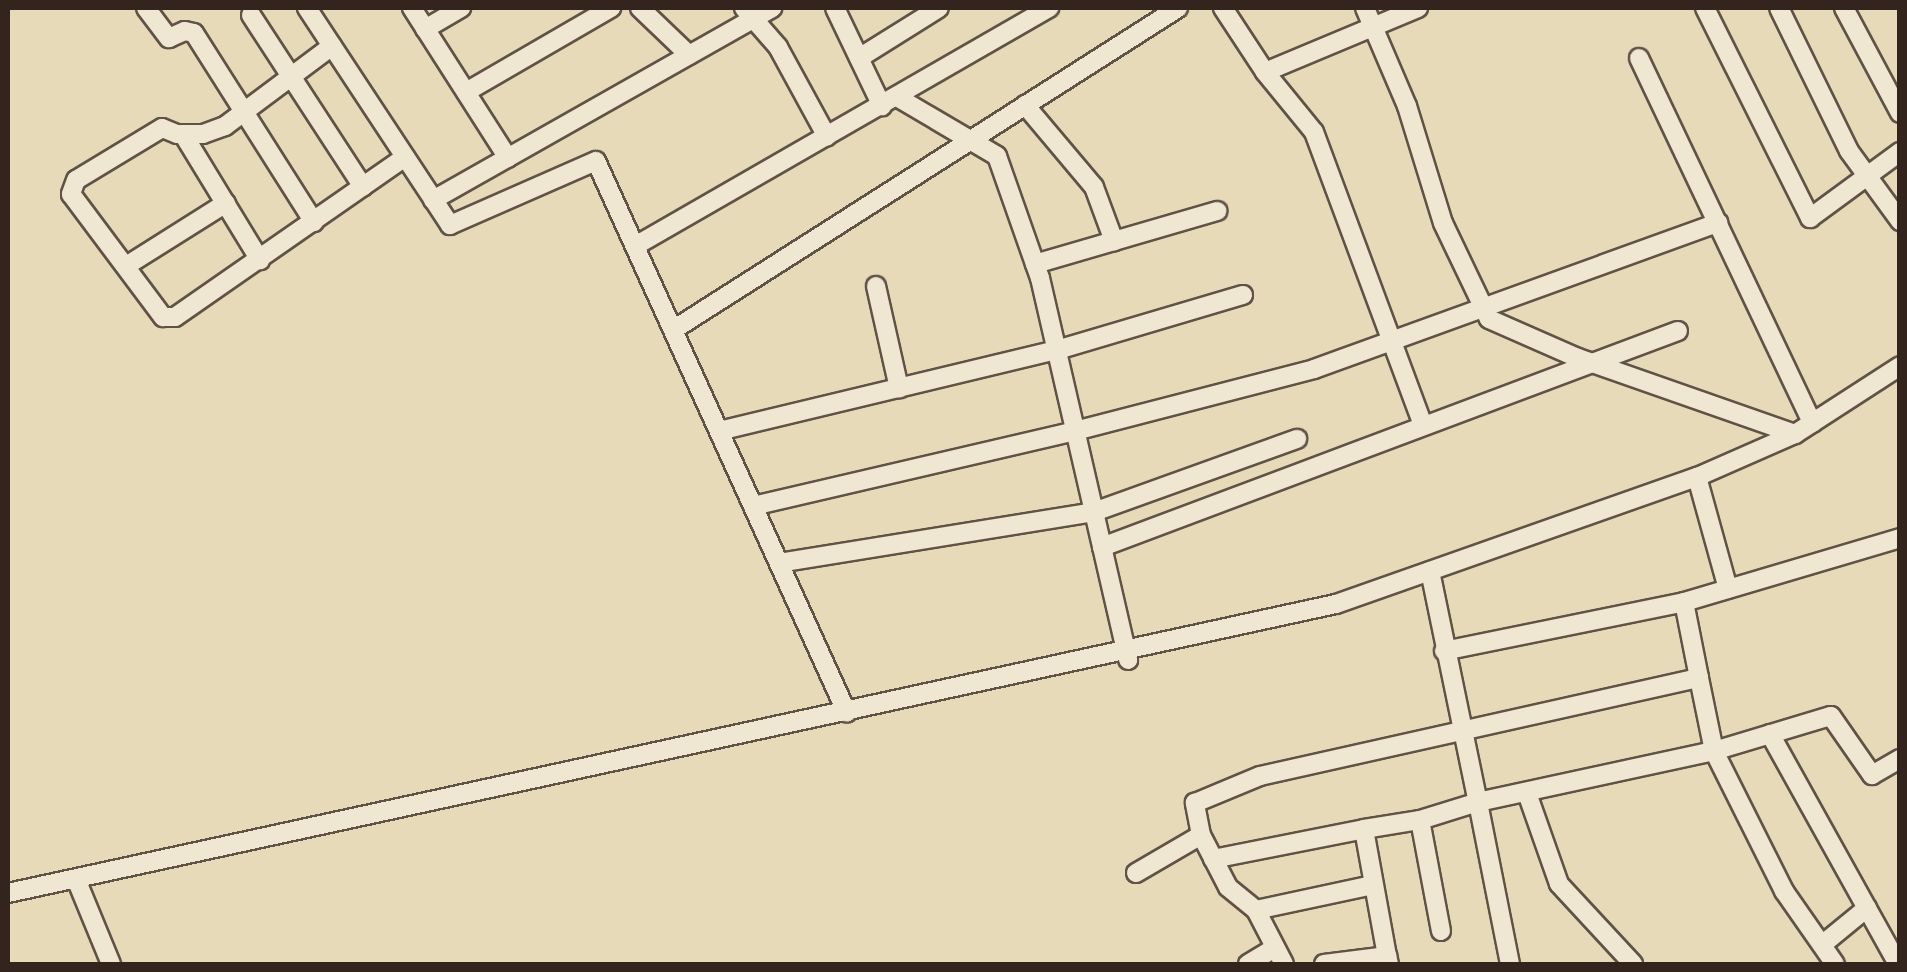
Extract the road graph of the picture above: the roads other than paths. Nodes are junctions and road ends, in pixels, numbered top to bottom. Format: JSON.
{"nodes":[{"id":1,"x":146,"y":8,"type":"edge"},
{"id":2,"x":307,"y":8,"type":"edge"},
{"id":3,"x":412,"y":8,"type":"edge"},
{"id":4,"x":462,"y":8,"type":"edge"},
{"id":5,"x":611,"y":8,"type":"edge"},
{"id":6,"x":640,"y":8,"type":"edge"},
{"id":7,"x":772,"y":8,"type":"edge"},
{"id":8,"x":835,"y":8,"type":"edge"},
{"id":9,"x":939,"y":8,"type":"edge"},
{"id":10,"x":1049,"y":8,"type":"edge"},
{"id":11,"x":1178,"y":8,"type":"edge"},
{"id":12,"x":1223,"y":8,"type":"edge"},
{"id":13,"x":1365,"y":8,"type":"edge"},
{"id":14,"x":1418,"y":8,"type":"edge"},
{"id":15,"x":1705,"y":8,"type":"edge"},
{"id":16,"x":1779,"y":8,"type":"edge"},
{"id":17,"x":1844,"y":8,"type":"edge"},
{"id":18,"x":748,"y":13,"type":"edge"},
{"id":19,"x":251,"y":16,"type":"dead end"},
{"id":20,"x":1373,"y":28,"type":"junction"},
{"id":21,"x":425,"y":29,"type":"junction"},
{"id":22,"x":332,"y":46,"type":"junction"},
{"id":23,"x":689,"y":55,"type":"junction"},
{"id":24,"x":859,"y":58,"type":"junction"},
{"id":25,"x":1639,"y":58,"type":"dead end"},
{"id":26,"x":1265,"y":72,"type":"junction"},
{"id":27,"x":291,"y":77,"type":"junction"},
{"id":28,"x":466,"y":92,"type":"junction"},
{"id":29,"x":890,"y":101,"type":"junction"},
{"id":30,"x":1025,"y":105,"type":"junction"},
{"id":31,"x":243,"y":113,"type":"junction"},
{"id":32,"x":1900,"y":113,"type":"edge"},
{"id":33,"x":182,"y":134,"type":"junction"},
{"id":34,"x":827,"y":137,"type":"junction"},
{"id":35,"x":970,"y":140,"type":"junction"},
{"id":36,"x":1900,"y":152,"type":"edge"},
{"id":37,"x":405,"y":157,"type":"junction"},
{"id":38,"x":508,"y":158,"type":"junction"},
{"id":39,"x":1867,"y":176,"type":"junction"},
{"id":40,"x":363,"y":187,"type":"junction"},
{"id":41,"x":434,"y":200,"type":"junction"},
{"id":42,"x":226,"y":203,"type":"junction"},
{"id":43,"x":1217,"y":211,"type":"dead end"},
{"id":44,"x":1900,"y":220,"type":"edge"},
{"id":45,"x":314,"y":222,"type":"junction"},
{"id":46,"x":1718,"y":223,"type":"junction"},
{"id":47,"x":1114,"y":241,"type":"junction"},
{"id":48,"x":635,"y":246,"type":"junction"},
{"id":49,"x":260,"y":260,"type":"junction"},
{"id":50,"x":1035,"y":264,"type":"junction"},
{"id":51,"x":126,"y":266,"type":"junction"},
{"id":52,"x":876,"y":286,"type":"dead end"},
{"id":53,"x":1243,"y":294,"type":"dead end"},
{"id":54,"x":1483,"y":308,"type":"junction"},
{"id":55,"x":673,"y":330,"type":"junction"},
{"id":56,"x":1678,"y":331,"type":"dead end"},
{"id":57,"x":1392,"y":341,"type":"junction"},
{"id":58,"x":1056,"y":350,"type":"junction"},
{"id":59,"x":1592,"y":362,"type":"junction"},
{"id":60,"x":1900,"y":366,"type":"edge"},
{"id":61,"x":899,"y":388,"type":"junction"},
{"id":62,"x":1812,"y":423,"type":"junction"},
{"id":63,"x":1423,"y":425,"type":"junction"},
{"id":64,"x":719,"y":431,"type":"junction"},
{"id":65,"x":1075,"y":431,"type":"junction"},
{"id":66,"x":1795,"y":434,"type":"junction"},
{"id":67,"x":1297,"y":439,"type":"dead end"},
{"id":68,"x":1697,"y":477,"type":"junction"},
{"id":69,"x":753,"y":506,"type":"junction"},
{"id":70,"x":1094,"y":512,"type":"junction"},
{"id":71,"x":1900,"y":538,"type":"edge"},
{"id":72,"x":1102,"y":547,"type":"junction"},
{"id":73,"x":779,"y":563,"type":"junction"},
{"id":74,"x":1430,"y":571,"type":"junction"},
{"id":75,"x":1728,"y":589,"type":"junction"},
{"id":76,"x":1684,"y":602,"type":"junction"},
{"id":77,"x":1444,"y":651,"type":"junction"},
{"id":78,"x":1127,"y":657,"type":"junction"},
{"id":79,"x":1699,"y":678,"type":"junction"},
{"id":80,"x":847,"y":713,"type":"junction"},
{"id":81,"x":1464,"y":732,"type":"junction"},
{"id":82,"x":1770,"y":734,"type":"junction"},
{"id":83,"x":1714,"y":750,"type":"junction"},
{"id":84,"x":1900,"y":759,"type":"edge"},
{"id":85,"x":1527,"y":793,"type":"junction"},
{"id":86,"x":1478,"y":802,"type":"junction"},
{"id":87,"x":1420,"y":820,"type":"junction"},
{"id":88,"x":1364,"y":829,"type":"junction"},
{"id":89,"x":1201,"y":835,"type":"junction"},
{"id":90,"x":1213,"y":859,"type":"junction"},
{"id":91,"x":1136,"y":872,"type":"dead end"},
{"id":92,"x":76,"y":878,"type":"junction"},
{"id":93,"x":1373,"y":885,"type":"junction"},
{"id":94,"x":8,"y":893,"type":"edge"},
{"id":95,"x":1867,"y":908,"type":"junction"},
{"id":96,"x":1256,"y":910,"type":"junction"},
{"id":97,"x":1441,"y":931,"type":"dead end"},
{"id":98,"x":1823,"y":944,"type":"junction"},
{"id":99,"x":1279,"y":956,"type":"edge"},
{"id":100,"x":1388,"y":960,"type":"edge"},
{"id":101,"x":111,"y":964,"type":"edge"},
{"id":102,"x":1248,"y":964,"type":"edge"},
{"id":103,"x":1324,"y":964,"type":"edge"},
{"id":104,"x":1510,"y":964,"type":"edge"},
{"id":105,"x":1633,"y":964,"type":"edge"},
{"id":106,"x":1835,"y":964,"type":"edge"},
{"id":107,"x":1898,"y":964,"type":"edge"}],
"edges":[{"from":1,"to":31,"type":"street"},
{"from":2,"to":22,"type":"street"},
{"from":3,"to":21,"type":"street"},
{"from":4,"to":21,"type":"street"},
{"from":5,"to":28,"type":"street"},
{"from":6,"to":23,"type":"street"},
{"from":7,"to":18,"type":"street"},
{"from":8,"to":24,"type":"street"},
{"from":9,"to":24,"type":"street"},
{"from":10,"to":29,"type":"street"},
{"from":11,"to":30,"type":"street"},
{"from":12,"to":26,"type":"street"},
{"from":13,"to":20,"type":"street"},
{"from":14,"to":20,"type":"street"},
{"from":15,"to":39,"type":"street"},
{"from":16,"to":39,"type":"street"},
{"from":17,"to":32,"type":"street"},
{"from":18,"to":23,"type":"street"},
{"from":18,"to":34,"type":"street"},
{"from":19,"to":27,"type":"street"},
{"from":20,"to":26,"type":"street"},
{"from":20,"to":54,"type":"street"},
{"from":21,"to":28,"type":"street"},
{"from":22,"to":27,"type":"street"},
{"from":22,"to":37,"type":"street"},
{"from":23,"to":38,"type":"street"},
{"from":24,"to":29,"type":"street"},
{"from":25,"to":46,"type":"street"},
{"from":26,"to":57,"type":"street"},
{"from":27,"to":31,"type":"street"},
{"from":27,"to":40,"type":"street"},
{"from":28,"to":38,"type":"street"},
{"from":29,"to":34,"type":"street"},
{"from":29,"to":35,"type":"street"},
{"from":30,"to":35,"type":"street"},
{"from":30,"to":47,"type":"street"},
{"from":31,"to":33,"type":"street"},
{"from":31,"to":45,"type":"street"},
{"from":33,"to":42,"type":"street"},
{"from":33,"to":51,"type":"street"},
{"from":34,"to":48,"type":"street"},
{"from":35,"to":50,"type":"street"},
{"from":35,"to":55,"type":"street"},
{"from":36,"to":39,"type":"street"},
{"from":37,"to":40,"type":"street"},
{"from":37,"to":41,"type":"street"},
{"from":38,"to":41,"type":"street"},
{"from":39,"to":44,"type":"street"},
{"from":40,"to":45,"type":"street"},
{"from":41,"to":48,"type":"street"},
{"from":42,"to":49,"type":"street"},
{"from":42,"to":51,"type":"street"},
{"from":43,"to":47,"type":"street"},
{"from":45,"to":49,"type":"street"},
{"from":46,"to":54,"type":"street"},
{"from":46,"to":62,"type":"street"},
{"from":47,"to":50,"type":"street"},
{"from":48,"to":55,"type":"street"},
{"from":49,"to":51,"type":"street"},
{"from":50,"to":58,"type":"street"},
{"from":52,"to":61,"type":"street"},
{"from":53,"to":58,"type":"street"},
{"from":54,"to":57,"type":"street"},
{"from":54,"to":59,"type":"street"},
{"from":55,"to":64,"type":"street"},
{"from":56,"to":59,"type":"street"},
{"from":57,"to":63,"type":"street"},
{"from":57,"to":65,"type":"street"},
{"from":58,"to":61,"type":"street"},
{"from":58,"to":65,"type":"street"},
{"from":59,"to":63,"type":"street"},
{"from":59,"to":66,"type":"street"},
{"from":60,"to":62,"type":"street"},
{"from":61,"to":64,"type":"street"},
{"from":62,"to":66,"type":"street"},
{"from":63,"to":72,"type":"street"},
{"from":64,"to":69,"type":"street"},
{"from":65,"to":69,"type":"street"},
{"from":65,"to":70,"type":"street"},
{"from":66,"to":68,"type":"street"},
{"from":67,"to":70,"type":"street"},
{"from":68,"to":74,"type":"street"},
{"from":68,"to":75,"type":"street"},
{"from":69,"to":73,"type":"street"},
{"from":70,"to":72,"type":"street"},
{"from":70,"to":73,"type":"street"},
{"from":71,"to":75,"type":"street"},
{"from":72,"to":78,"type":"street"},
{"from":73,"to":80,"type":"street"},
{"from":74,"to":77,"type":"street"},
{"from":74,"to":78,"type":"street"},
{"from":75,"to":76,"type":"street"},
{"from":76,"to":77,"type":"street"},
{"from":76,"to":79,"type":"street"},
{"from":77,"to":81,"type":"street"},
{"from":78,"to":80,"type":"street"},
{"from":79,"to":81,"type":"street"},
{"from":79,"to":83,"type":"street"},
{"from":80,"to":92,"type":"street"},
{"from":81,"to":86,"type":"street"},
{"from":81,"to":89,"type":"street"},
{"from":82,"to":83,"type":"street"},
{"from":82,"to":84,"type":"street"},
{"from":82,"to":95,"type":"street"},
{"from":83,"to":85,"type":"street"},
{"from":83,"to":98,"type":"street"},
{"from":85,"to":86,"type":"street"},
{"from":85,"to":105,"type":"street"},
{"from":86,"to":87,"type":"street"},
{"from":86,"to":104,"type":"street"},
{"from":87,"to":88,"type":"street"},
{"from":87,"to":97,"type":"street"},
{"from":88,"to":90,"type":"street"},
{"from":88,"to":93,"type":"street"},
{"from":89,"to":90,"type":"street"},
{"from":89,"to":91,"type":"street"},
{"from":90,"to":96,"type":"street"},
{"from":92,"to":94,"type":"street"},
{"from":92,"to":101,"type":"street"},
{"from":93,"to":96,"type":"street"},
{"from":93,"to":100,"type":"street"},
{"from":95,"to":98,"type":"street"},
{"from":95,"to":107,"type":"street"},
{"from":96,"to":99,"type":"street"},
{"from":98,"to":106,"type":"street"},
{"from":99,"to":102,"type":"street"},
{"from":100,"to":103,"type":"street"}]}
